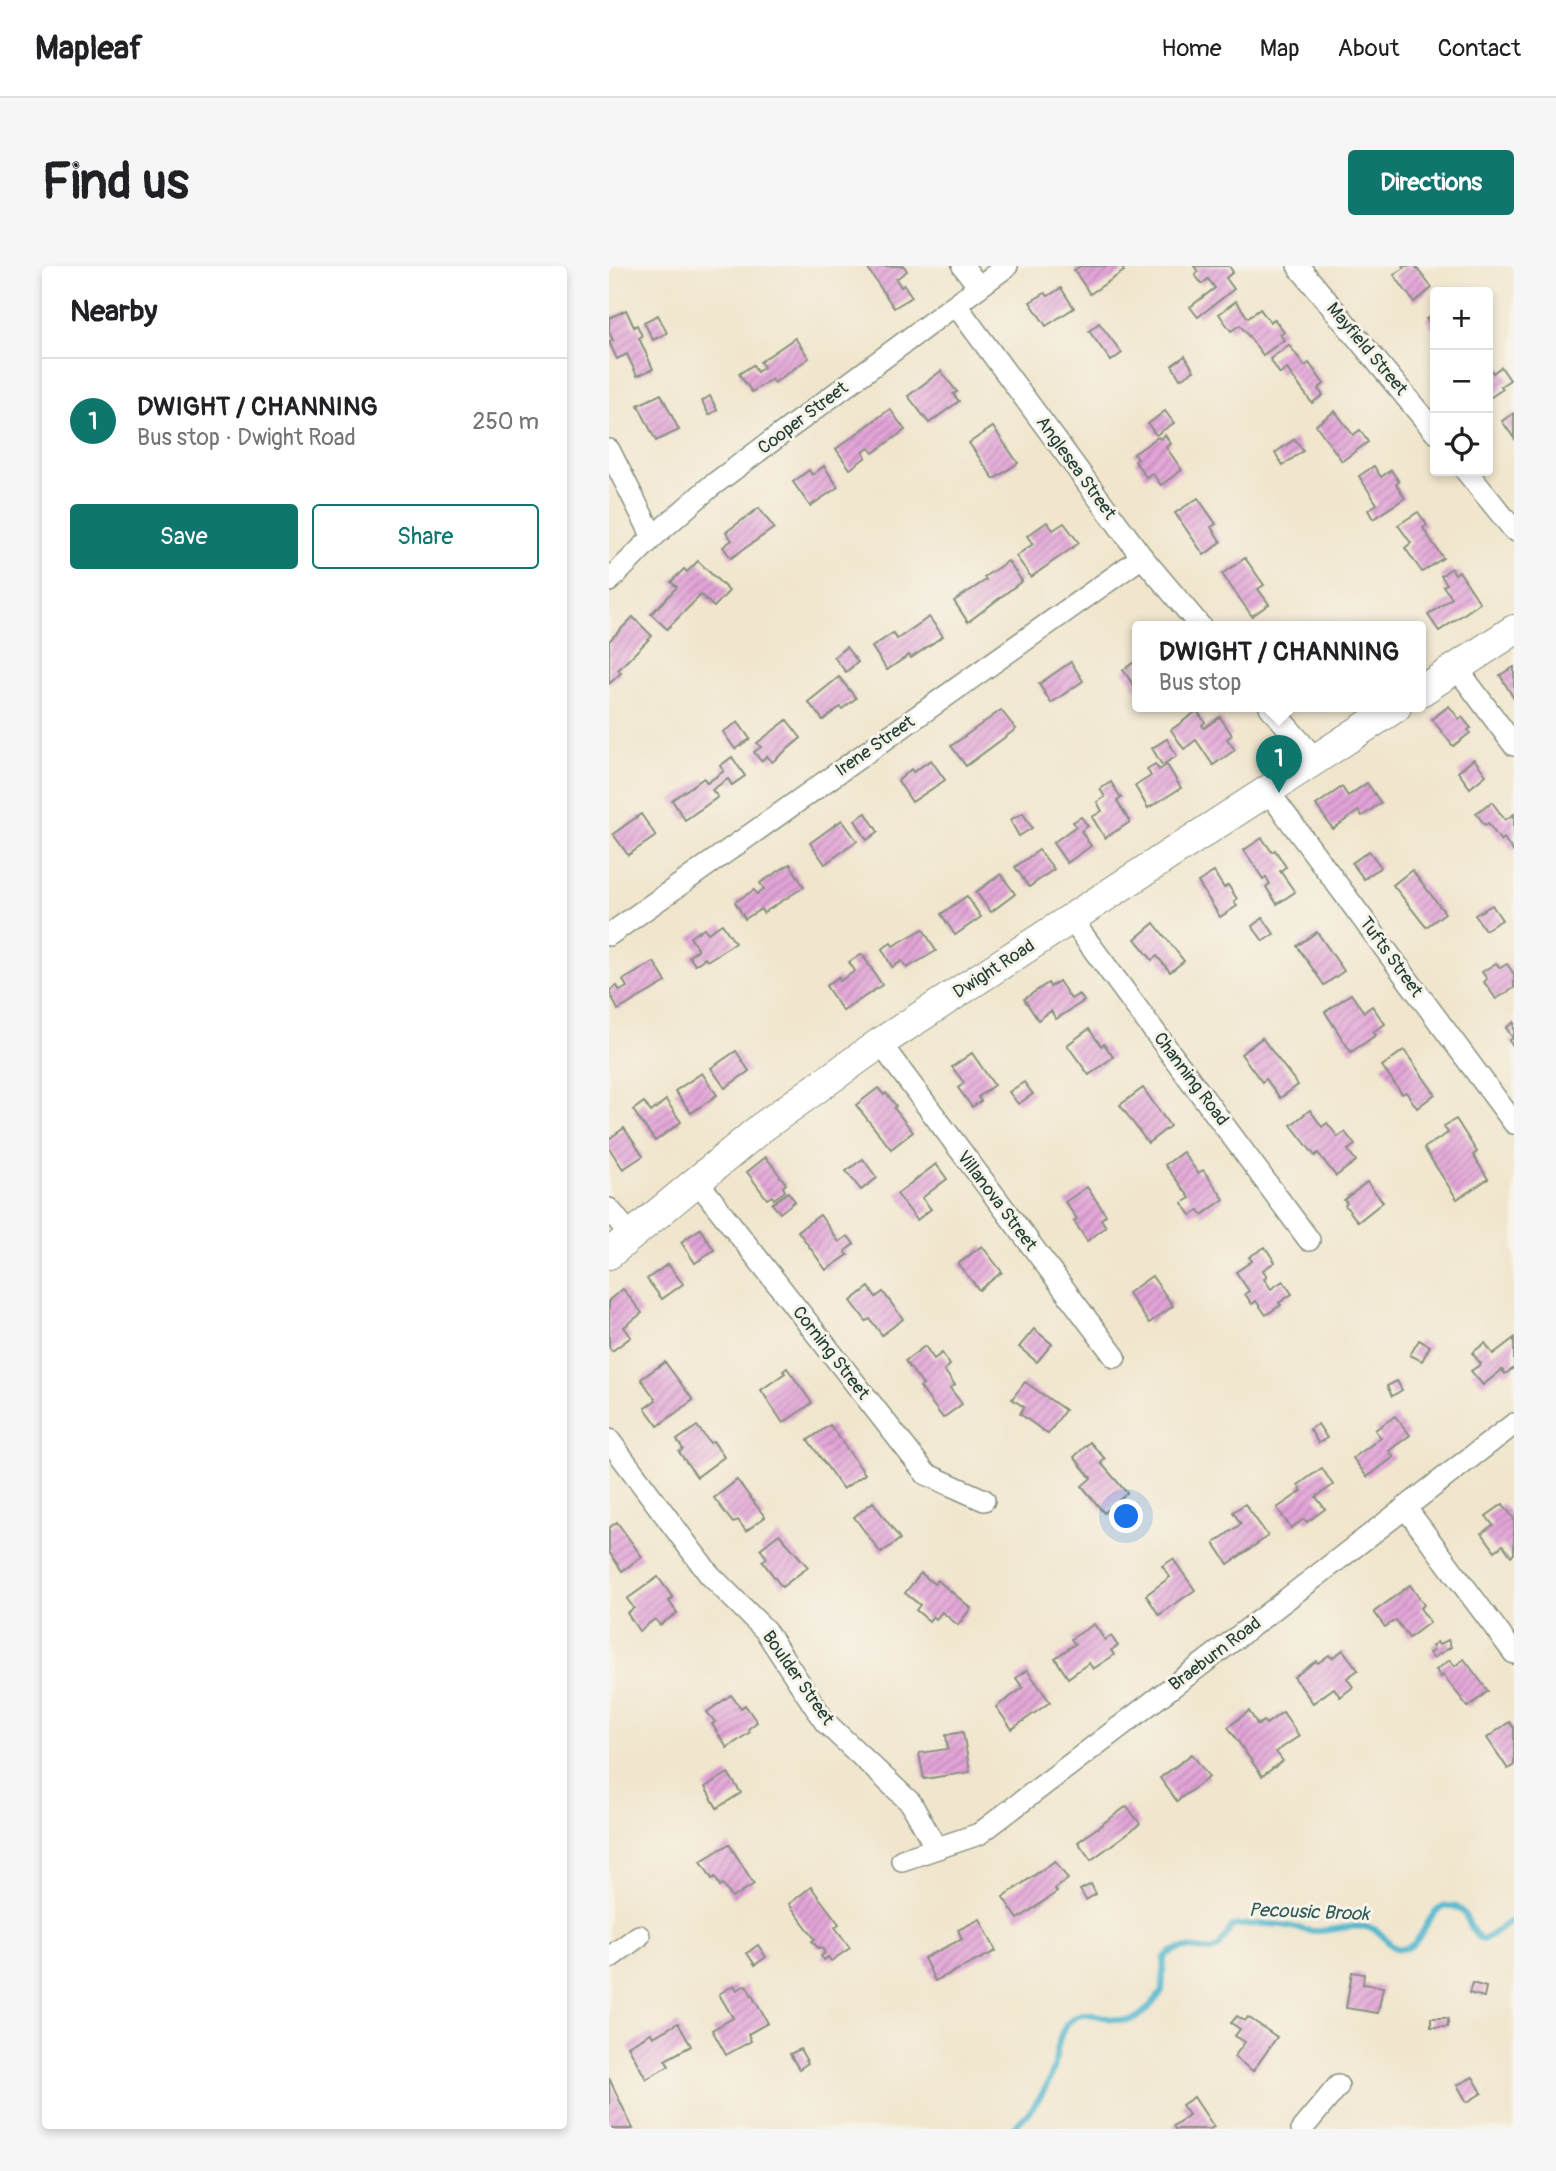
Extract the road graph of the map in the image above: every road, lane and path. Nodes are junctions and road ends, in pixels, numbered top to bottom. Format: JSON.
{"nodes":[{"id":1,"x":963,"y":266,"type":"edge"},
{"id":2,"x":1007,"y":266,"type":"edge"},
{"id":3,"x":1298,"y":266,"type":"edge"},
{"id":4,"x":979,"y":287,"type":"junction"},
{"id":5,"x":956,"y":305,"type":"junction"},
{"id":6,"x":1430,"y":426,"type":"edge"},
{"id":7,"x":609,"y":450,"type":"edge"},
{"id":8,"x":1470,"y":476,"type":"edge"},
{"id":9,"x":1514,"y":530,"type":"edge"},
{"id":10,"x":653,"y":537,"type":"junction"},
{"id":11,"x":1142,"y":557,"type":"junction"},
{"id":12,"x":609,"y":582,"type":"edge"},
{"id":13,"x":1196,"y":621,"type":"edge"},
{"id":14,"x":1514,"y":630,"type":"edge"},
{"id":15,"x":1456,"y":667,"type":"junction"},
{"id":16,"x":1426,"y":688,"type":"edge"},
{"id":17,"x":1274,"y":712,"type":"edge"},
{"id":18,"x":1388,"y":712,"type":"edge"},
{"id":19,"x":1514,"y":745,"type":"edge"},
{"id":20,"x":1316,"y":760,"type":"junction"},
{"id":21,"x":1268,"y":791,"type":"junction"},
{"id":22,"x":1072,"y":919,"type":"junction"},
{"id":23,"x":609,"y":935,"type":"edge"},
{"id":24,"x":880,"y":1043,"type":"junction"},
{"id":25,"x":1514,"y":1123,"type":"edge"},
{"id":26,"x":697,"y":1181,"type":"junction"},
{"id":27,"x":609,"y":1209,"type":"edge"},
{"id":28,"x":1309,"y":1240,"type":"dead end"},
{"id":29,"x":620,"y":1245,"type":"edge"},
{"id":30,"x":1115,"y":1357,"type":"dead end"},
{"id":31,"x":1514,"y":1424,"type":"edge"},
{"id":32,"x":609,"y":1440,"type":"edge"},
{"id":33,"x":984,"y":1500,"type":"dead end"},
{"id":34,"x":1405,"y":1507,"type":"junction"},
{"id":35,"x":1514,"y":1653,"type":"edge"},
{"id":36,"x":936,"y":1848,"type":"junction"},
{"id":37,"x":902,"y":1860,"type":"dead end"},
{"id":38,"x":639,"y":1936,"type":"dead end"},
{"id":39,"x":609,"y":1958,"type":"edge"},
{"id":40,"x":1338,"y":2086,"type":"dead end"},
{"id":41,"x":1302,"y":2129,"type":"edge"}],
"edges":[{"from":1,"to":4,"type":"street"},
{"from":2,"to":4,"type":"street","name":"Cooper Street"},
{"from":3,"to":6,"type":"street","name":"Mayfield Street"},
{"from":4,"to":5,"type":"street","name":"Cooper Street"},
{"from":5,"to":10,"type":"street","name":"Cooper Street"},
{"from":5,"to":11,"type":"street","name":"Anglesea Street"},
{"from":7,"to":10,"type":"street"},
{"from":8,"to":9,"type":"street"},
{"from":10,"to":12,"type":"street","name":"Cooper Street"},
{"from":11,"to":13,"type":"street","name":"Anglesea Street"},
{"from":11,"to":23,"type":"street","name":"Irene Street"},
{"from":14,"to":15,"type":"main road"},
{"from":15,"to":16,"type":"main road"},
{"from":15,"to":19,"type":"street"},
{"from":17,"to":20,"type":"street"},
{"from":18,"to":20,"type":"main road","name":"Dwight Road"},
{"from":20,"to":21,"type":"main road","name":"Dwight Road"},
{"from":21,"to":22,"type":"main road","name":"Dwight Road"},
{"from":21,"to":25,"type":"street","name":"Tufts Street"},
{"from":22,"to":24,"type":"main road","name":"Dwight Road"},
{"from":22,"to":28,"type":"street","name":"Channing Road"},
{"from":24,"to":26,"type":"main road","name":"Dwight Road"},
{"from":24,"to":30,"type":"street","name":"Villanova Street"},
{"from":26,"to":29,"type":"main road","name":"Dwight Road"},
{"from":26,"to":33,"type":"street","name":"Corning Street"},
{"from":27,"to":29,"type":"street"},
{"from":31,"to":34,"type":"street","name":"Braeburn Road"},
{"from":32,"to":36,"type":"street","name":"Boulder Street"},
{"from":34,"to":35,"type":"street"},
{"from":34,"to":36,"type":"street","name":"Braeburn Road"},
{"from":36,"to":37,"type":"street","name":"Braeburn Road"},
{"from":38,"to":39,"type":"street"},
{"from":40,"to":41,"type":"street"}]}
